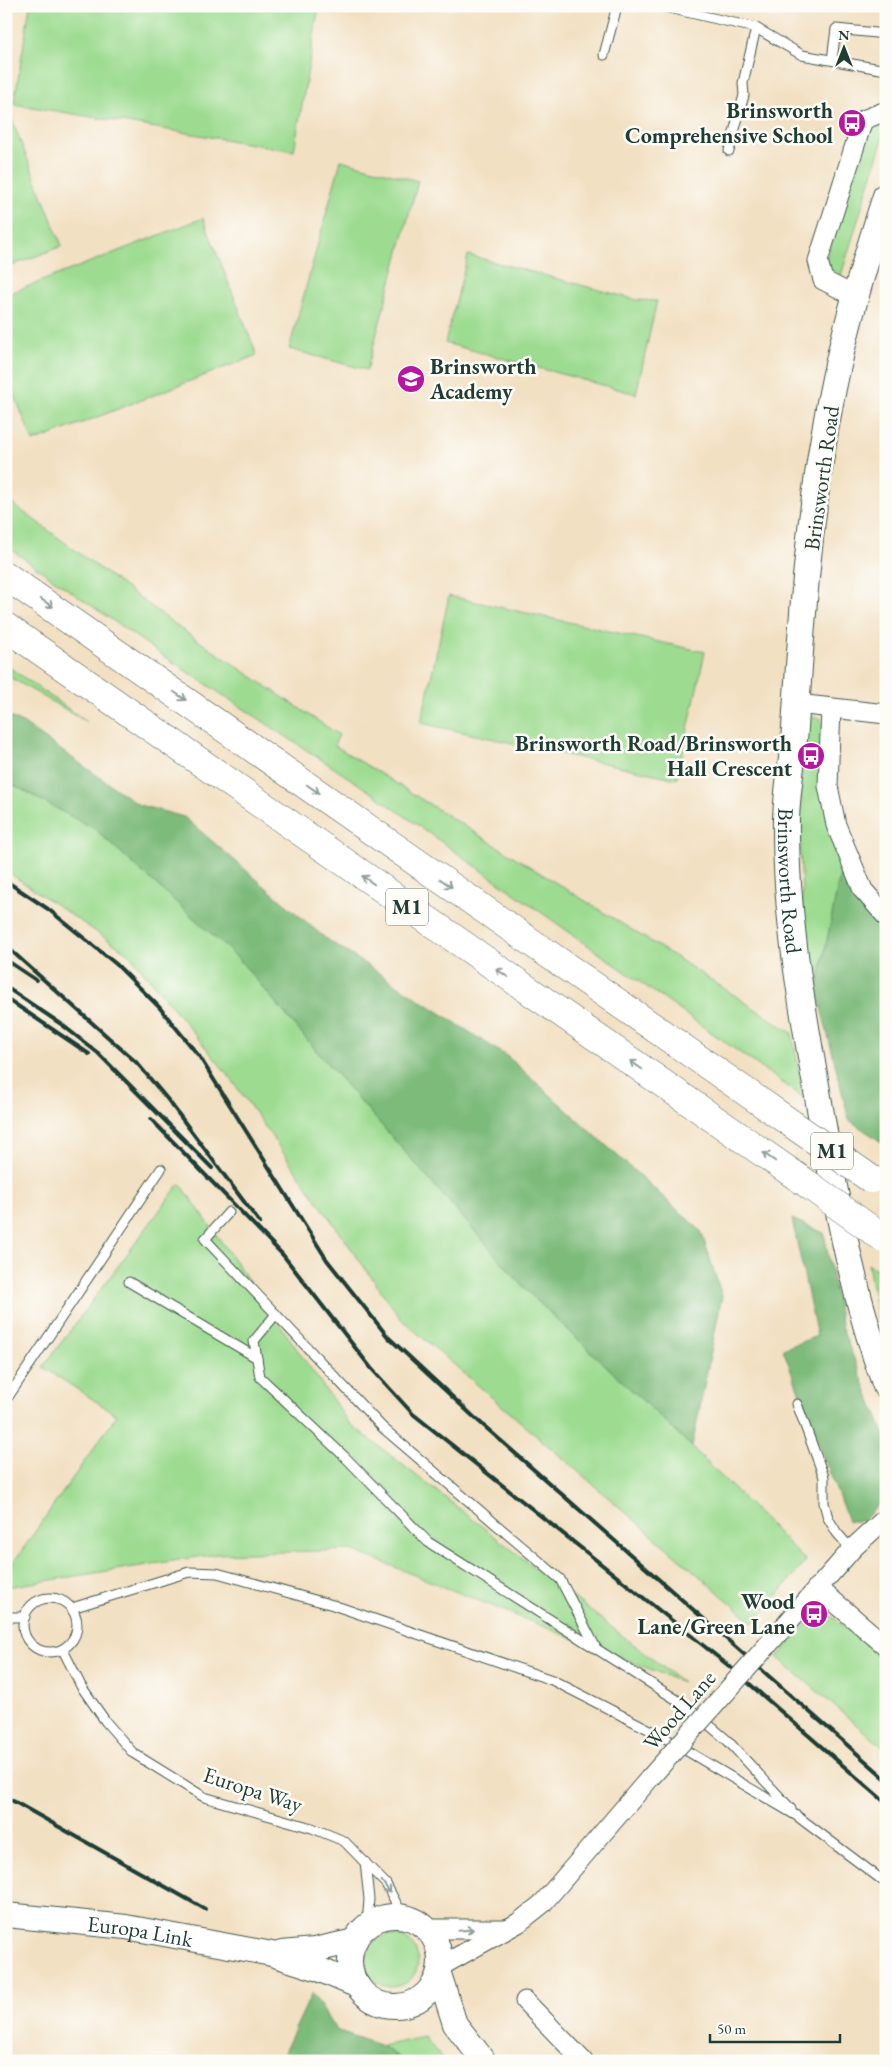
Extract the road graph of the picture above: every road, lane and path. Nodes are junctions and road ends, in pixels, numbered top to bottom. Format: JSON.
{"nodes":[{"id":1,"x":617,"y":6,"type":"edge"},
{"id":2,"x":660,"y":6,"type":"edge"},
{"id":3,"x":756,"y":28,"type":"junction"},
{"id":4,"x":886,"y":34,"type":"edge"},
{"id":5,"x":604,"y":55,"type":"dead end"},
{"id":6,"x":832,"y":60,"type":"junction"},
{"id":7,"x":886,"y":70,"type":"edge"},
{"id":8,"x":886,"y":111,"type":"edge"},
{"id":9,"x":729,"y":151,"type":"dead end"},
{"id":10,"x":886,"y":196,"type":"edge"},
{"id":11,"x":854,"y":296,"type":"junction"},
{"id":12,"x":6,"y":576,"type":"edge"},
{"id":13,"x":6,"y":627,"type":"edge"},
{"id":14,"x":797,"y":704,"type":"junction"},
{"id":15,"x":831,"y":708,"type":"junction"},
{"id":16,"x":886,"y":714,"type":"edge"},
{"id":17,"x":886,"y":916,"type":"edge"},
{"id":18,"x":161,"y":1169,"type":"dead end"},
{"id":19,"x":879,"y":1184,"type":"edge"},
{"id":20,"x":229,"y":1212,"type":"dead end"},
{"id":21,"x":884,"y":1239,"type":"edge"},
{"id":22,"x":129,"y":1282,"type":"dead end"},
{"id":23,"x":276,"y":1314,"type":"junction"},
{"id":24,"x":257,"y":1358,"type":"junction"},
{"id":25,"x":886,"y":1386,"type":"edge"},
{"id":26,"x":6,"y":1400,"type":"edge"},
{"id":27,"x":797,"y":1404,"type":"dead end"},
{"id":28,"x":886,"y":1518,"type":"edge"},
{"id":29,"x":852,"y":1550,"type":"junction"},
{"id":30,"x":818,"y":1587,"type":"junction"},
{"id":31,"x":72,"y":1608,"type":"junction"},
{"id":32,"x":6,"y":1617,"type":"edge"},
{"id":33,"x":24,"y":1617,"type":"junction"},
{"id":34,"x":886,"y":1646,"type":"edge"},
{"id":35,"x":596,"y":1648,"type":"junction"},
{"id":36,"x":63,"y":1650,"type":"junction"},
{"id":37,"x":797,"y":1816,"type":"junction"},
{"id":38,"x":365,"y":1862,"type":"junction"},
{"id":39,"x":886,"y":1883,"type":"edge"},
{"id":40,"x":6,"y":1915,"type":"edge"},
{"id":41,"x":403,"y":1916,"type":"junction"},
{"id":42,"x":428,"y":1929,"type":"junction"},
{"id":43,"x":505,"y":1930,"type":"junction"},
{"id":44,"x":361,"y":1933,"type":"junction"},
{"id":45,"x":272,"y":1954,"type":"junction"},
{"id":46,"x":440,"y":1970,"type":"junction"},
{"id":47,"x":358,"y":1986,"type":"junction"},
{"id":48,"x":525,"y":2001,"type":"dead end"},
{"id":49,"x":409,"y":2004,"type":"junction"},
{"id":50,"x":455,"y":2024,"type":"junction"},
{"id":51,"x":484,"y":2061,"type":"edge"},
{"id":52,"x":583,"y":2061,"type":"edge"}],
"edges":[{"from":1,"to":5,"type":"lane"},
{"from":2,"to":3,"type":"lane"},
{"from":3,"to":6,"type":"lane"},
{"from":3,"to":9,"type":"lane"},
{"from":4,"to":6,"type":"lane"},
{"from":6,"to":7,"type":"lane"},
{"from":8,"to":11,"type":"street"},
{"from":10,"to":11,"type":"main road","name":"Brinsworth Road"},
{"from":11,"to":14,"type":"main road","name":"Brinsworth Road"},
{"from":12,"to":19,"type":"highway","number":"M1","one_way":true,"bridge":true},
{"from":21,"to":13,"type":"highway","number":"M1","one_way":true,"bridge":true},
{"from":14,"to":15,"type":"street"},
{"from":14,"to":25,"type":"main road","name":"Brinsworth Road"},
{"from":15,"to":16,"type":"street"},
{"from":15,"to":17,"type":"street","name":"Brinsworth Road"},
{"from":18,"to":26,"type":"lane"},
{"from":20,"to":23,"type":"lane"},
{"from":22,"to":24,"type":"lane"},
{"from":23,"to":24,"type":"lane"},
{"from":23,"to":35,"type":"lane"},
{"from":24,"to":35,"type":"lane"},
{"from":27,"to":29,"type":"lane"},
{"from":28,"to":29,"type":"street","name":"Wood Lane"},
{"from":29,"to":30,"type":"street","name":"Wood Lane"},
{"from":30,"to":34,"type":"street"},
{"from":30,"to":43,"type":"street","name":"Wood Lane","bridge":true},
{"from":31,"to":33,"type":"lane"},
{"from":31,"to":36,"type":"lane"},
{"from":31,"to":37,"type":"lane"},
{"from":32,"to":33,"type":"lane"},
{"from":33,"to":36,"type":"lane"},
{"from":35,"to":37,"type":"lane"},
{"from":36,"to":38,"type":"lane","name":"Europa Way"},
{"from":37,"to":39,"type":"lane"},
{"from":38,"to":41,"type":"lane","name":"Europa Way","one_way":true},
{"from":38,"to":44,"type":"lane"},
{"from":40,"to":45,"type":"street","name":"Europa Link"},
{"from":41,"to":42,"type":"street"},
{"from":41,"to":44,"type":"street"},
{"from":42,"to":43,"type":"street","one_way":true},
{"from":42,"to":46,"type":"street"},
{"from":43,"to":46,"type":"street","name":"Wood Lane"},
{"from":44,"to":45,"type":"street","name":"Europa Link"},
{"from":44,"to":47,"type":"street"},
{"from":45,"to":47,"type":"street","name":"Europa Link"},
{"from":46,"to":49,"type":"street"},
{"from":46,"to":50,"type":"street"},
{"from":47,"to":49,"type":"street"},
{"from":48,"to":52,"type":"street"},
{"from":49,"to":50,"type":"street"},
{"from":50,"to":51,"type":"street"}]}
